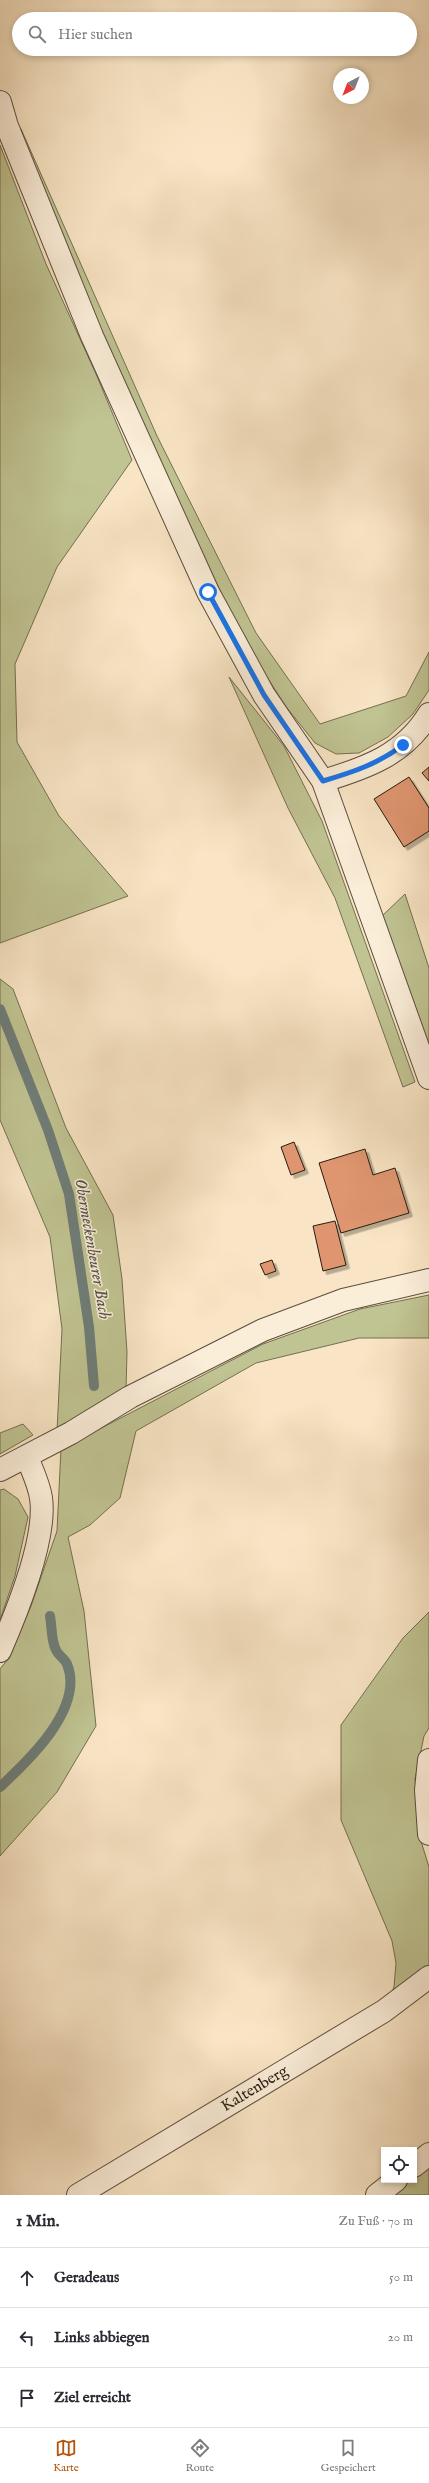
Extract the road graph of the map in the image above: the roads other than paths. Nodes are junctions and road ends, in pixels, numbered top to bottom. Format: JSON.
{"nodes":[{"id":1,"x":0,"y":102,"type":"edge"},
{"id":2,"x":429,"y":714,"type":"edge"},
{"id":3,"x":323,"y":781,"type":"junction"},
{"id":4,"x":429,"y":1078,"type":"edge"},
{"id":5,"x":429,"y":1280,"type":"edge"},
{"id":6,"x":27,"y":1457,"type":"junction"},
{"id":7,"x":0,"y":1470,"type":"edge"},
{"id":8,"x":0,"y":1651,"type":"edge"},
{"id":9,"x":429,"y":1760,"type":"edge"},
{"id":10,"x":429,"y":1834,"type":"edge"},
{"id":11,"x":429,"y":1977,"type":"edge"},
{"id":12,"x":429,"y":2154,"type":"edge"},
{"id":13,"x":417,"y":2164,"type":"edge"},
{"id":14,"x":392,"y":2183,"type":"edge"},
{"id":15,"x":78,"y":2195,"type":"edge"},
{"id":16,"x":377,"y":2195,"type":"edge"}],
"edges":[{"from":1,"to":3,"type":"street"},
{"from":2,"to":3,"type":"street"},
{"from":3,"to":4,"type":"street"},
{"from":5,"to":6,"type":"street"},
{"from":6,"to":7,"type":"street"},
{"from":6,"to":8,"type":"street"},
{"from":9,"to":10,"type":"street"},
{"from":11,"to":15,"type":"street","name":"Kaltenberg"},
{"from":12,"to":13,"type":"street"},
{"from":14,"to":16,"type":"street"}]}
